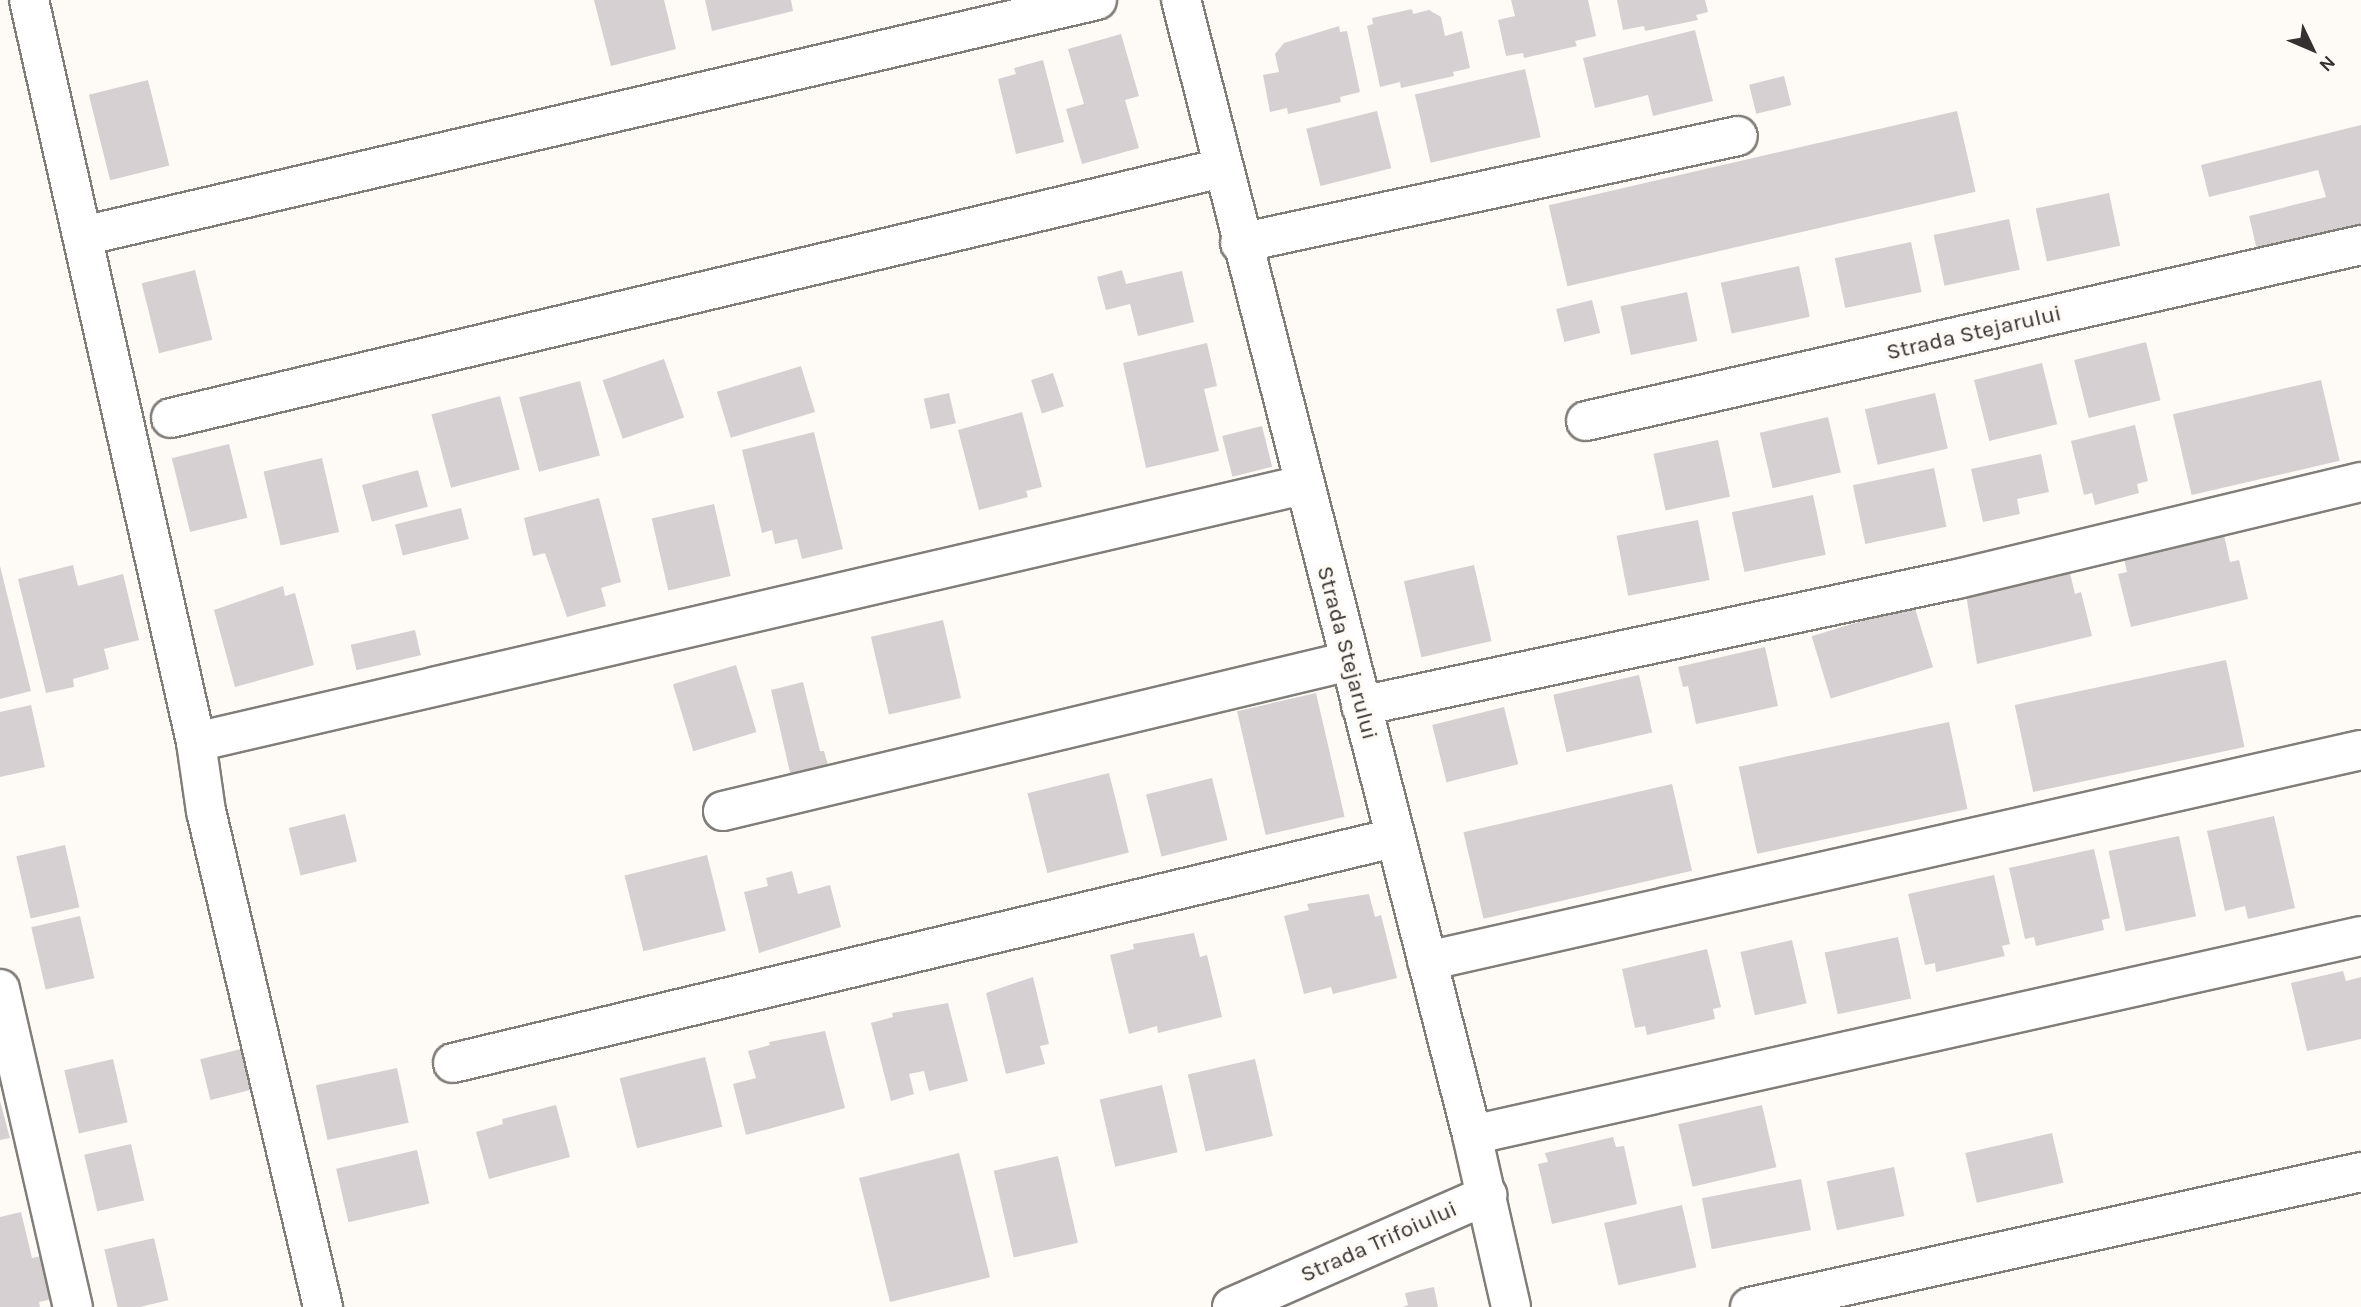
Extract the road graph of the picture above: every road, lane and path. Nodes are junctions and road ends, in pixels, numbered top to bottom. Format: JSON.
{"nodes":[{"id":1,"x":29,"y":0,"type":"edge"},
{"id":2,"x":1097,"y":0,"type":"edge"},
{"id":3,"x":1181,"y":0,"type":"edge"},
{"id":4,"x":1738,"y":136,"type":"dead end"},
{"id":5,"x":1222,"y":168,"type":"junction"},
{"id":6,"x":83,"y":236,"type":"junction"},
{"id":7,"x":1241,"y":243,"type":"junction"},
{"id":8,"x":2361,"y":245,"type":"edge"},
{"id":9,"x":171,"y":418,"type":"dead end"},
{"id":10,"x":1586,"y":421,"type":"dead end"},
{"id":11,"x":2361,"y":482,"type":"edge"},
{"id":12,"x":1303,"y":485,"type":"junction"},
{"id":13,"x":1349,"y":661,"type":"junction"},
{"id":14,"x":1361,"y":706,"type":"junction"},
{"id":15,"x":196,"y":742,"type":"junction"},
{"id":16,"x":2361,"y":750,"type":"edge"},
{"id":17,"x":723,"y":811,"type":"dead end"},
{"id":18,"x":1394,"y":838,"type":"junction"},
{"id":19,"x":2361,"y":936,"type":"edge"},
{"id":20,"x":1427,"y":961,"type":"junction"},
{"id":21,"x":0,"y":989,"type":"edge"},
{"id":22,"x":453,"y":1063,"type":"dead end"},
{"id":23,"x":1472,"y":1135,"type":"junction"},
{"id":24,"x":2361,"y":1172,"type":"edge"},
{"id":25,"x":1487,"y":1195,"type":"junction"},
{"id":26,"x":73,"y":1307,"type":"edge"},
{"id":27,"x":323,"y":1307,"type":"edge"},
{"id":28,"x":1232,"y":1307,"type":"edge"},
{"id":29,"x":1511,"y":1307,"type":"edge"},
{"id":30,"x":1750,"y":1307,"type":"edge"}],
"edges":[{"from":1,"to":6,"type":"street"},
{"from":2,"to":6,"type":"street"},
{"from":3,"to":5,"type":"street","name":"Strada Stejarului"},
{"from":4,"to":7,"type":"street"},
{"from":5,"to":7,"type":"street","name":"Strada Stejarului"},
{"from":5,"to":9,"type":"street"},
{"from":6,"to":15,"type":"street"},
{"from":7,"to":12,"type":"street","name":"Strada Stejarului"},
{"from":8,"to":10,"type":"street","name":"Strada Stejarului"},
{"from":11,"to":14,"type":"street"},
{"from":12,"to":13,"type":"street","name":"Strada Stejarului"},
{"from":12,"to":15,"type":"street"},
{"from":13,"to":14,"type":"street","name":"Strada Stejarului"},
{"from":13,"to":17,"type":"street"},
{"from":14,"to":18,"type":"street","name":"Strada Stejarului"},
{"from":15,"to":27,"type":"street"},
{"from":16,"to":20,"type":"street"},
{"from":18,"to":20,"type":"street","name":"Strada Stejarului"},
{"from":18,"to":22,"type":"street"},
{"from":19,"to":23,"type":"street"},
{"from":20,"to":23,"type":"street","name":"Strada Stejarului"},
{"from":21,"to":26,"type":"street"},
{"from":23,"to":25,"type":"street","name":"Strada Stejarului"},
{"from":24,"to":30,"type":"street"},
{"from":25,"to":28,"type":"street","name":"Strada Trifoiului"},
{"from":25,"to":29,"type":"street","name":"Strada Stejarului"}]}
